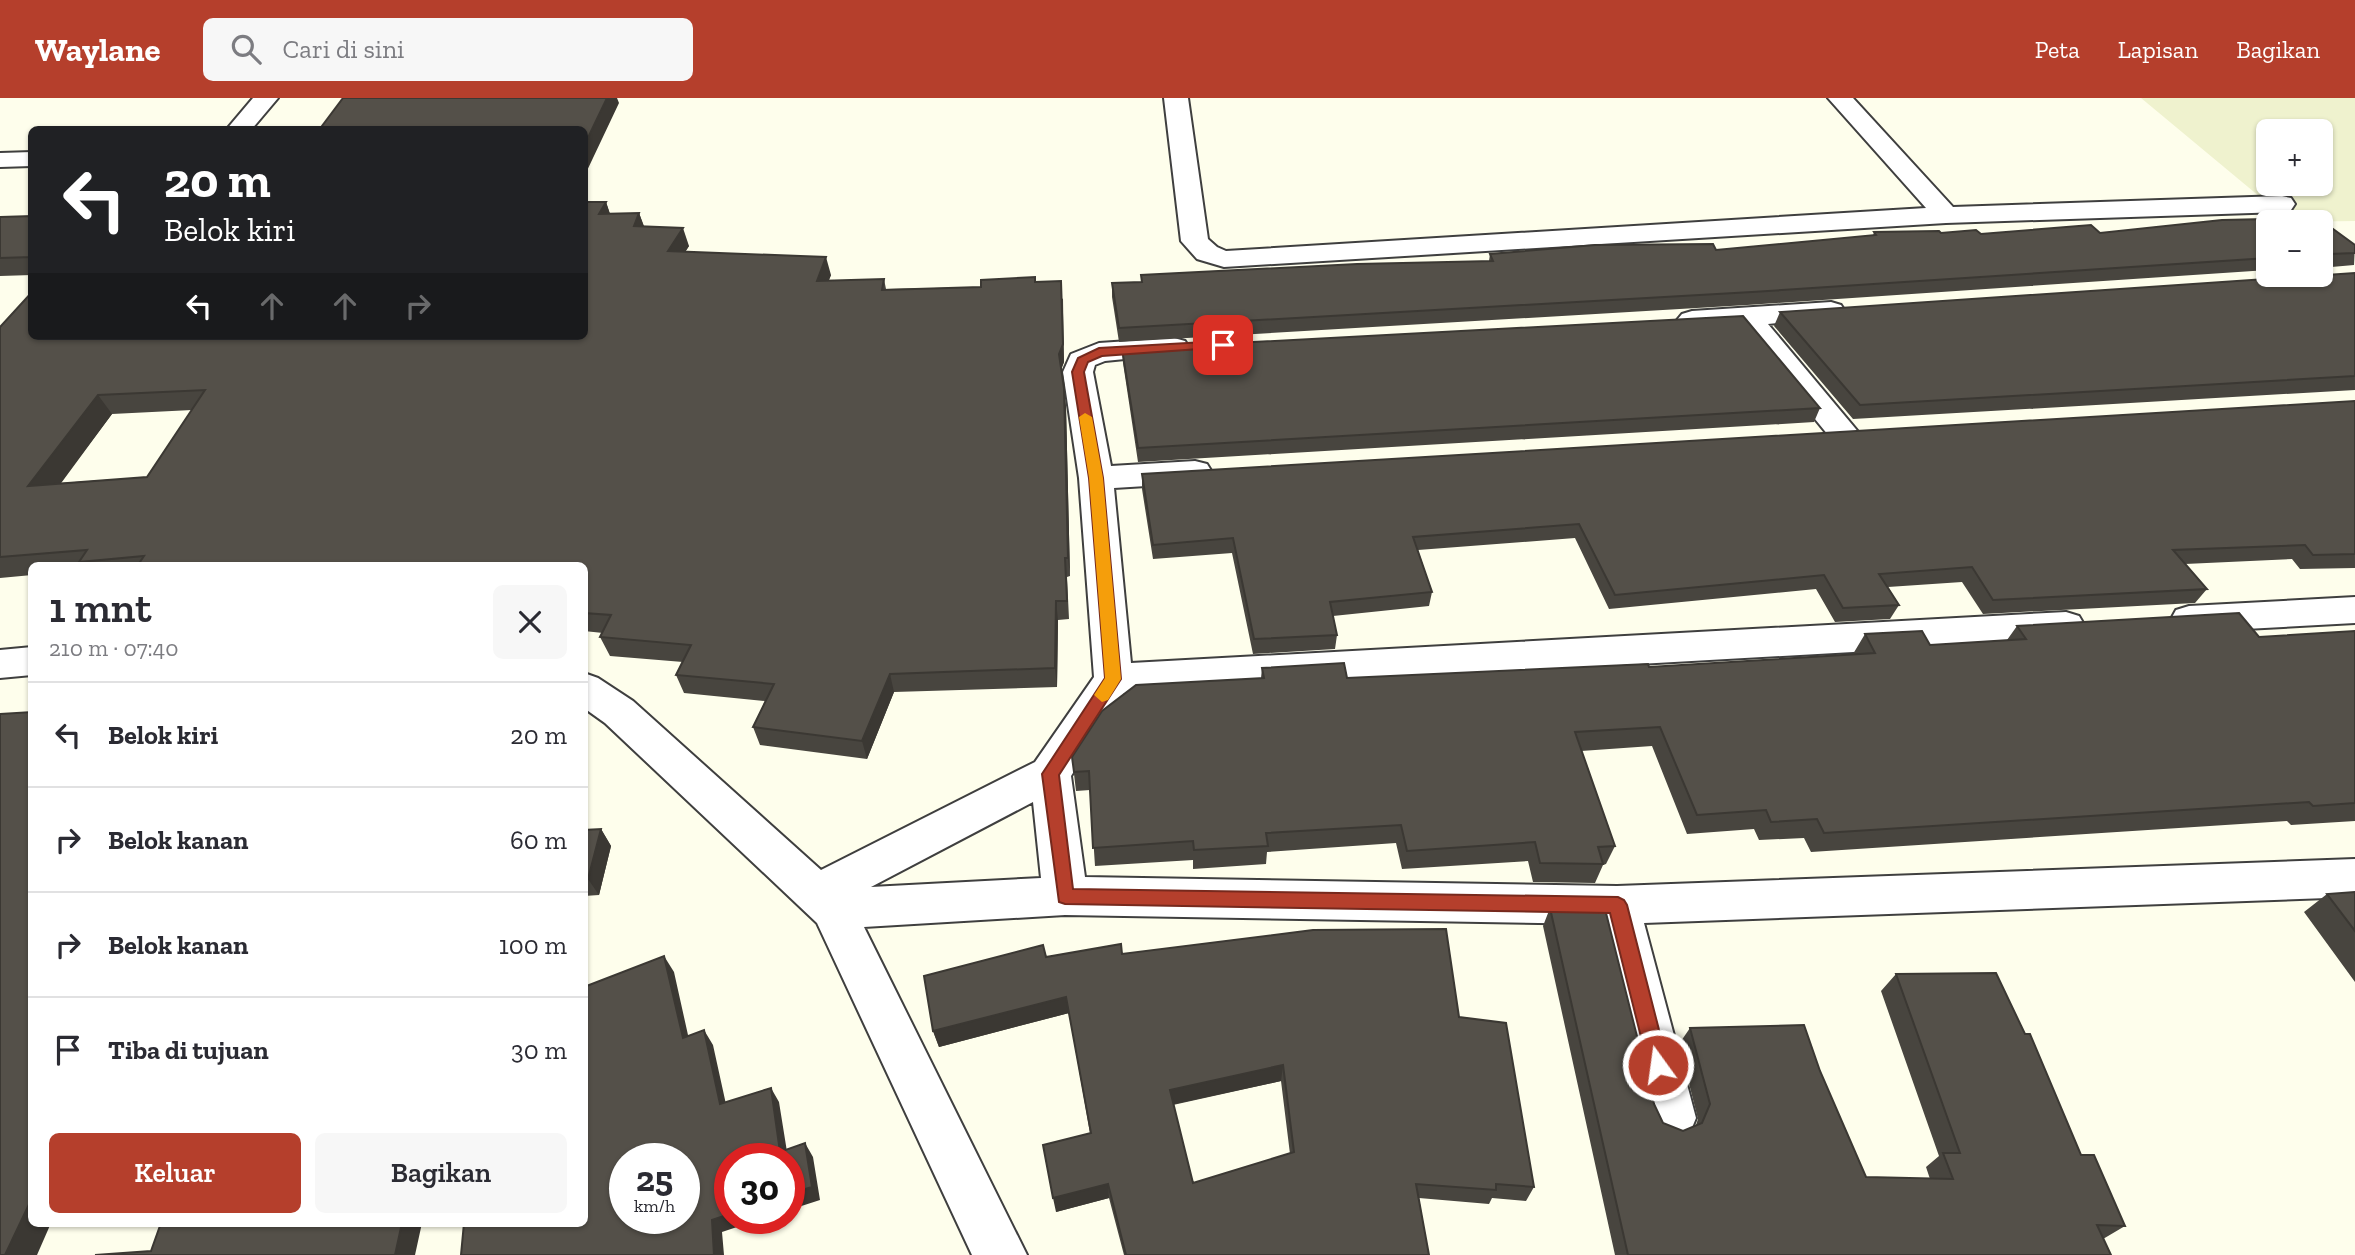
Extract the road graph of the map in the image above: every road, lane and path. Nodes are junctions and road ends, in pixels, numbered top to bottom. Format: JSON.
{"nodes":[{"id":1,"x":265,"y":98,"type":"edge"},
{"id":2,"x":1176,"y":98,"type":"edge"},
{"id":3,"x":1840,"y":98,"type":"edge"},
{"id":4,"x":241,"y":126,"type":"edge"},
{"id":5,"x":28,"y":159,"type":"edge"},
{"id":6,"x":0,"y":160,"type":"edge"},
{"id":7,"x":2282,"y":204,"type":"dead end"},
{"id":8,"x":1946,"y":215,"type":"junction"},
{"id":9,"x":1858,"y":309,"type":"edge"},
{"id":10,"x":1747,"y":317,"type":"junction"},
{"id":11,"x":1665,"y":321,"type":"edge"},
{"id":12,"x":1195,"y":346,"type":"edge"},
{"id":13,"x":1802,"y":437,"type":"edge"},
{"id":14,"x":1221,"y":470,"type":"edge"},
{"id":15,"x":1096,"y":478,"type":"junction"},
{"id":16,"x":2355,"y":610,"type":"edge"},
{"id":17,"x":2160,"y":621,"type":"edge"},
{"id":18,"x":2104,"y":624,"type":"edge"},
{"id":19,"x":28,"y":661,"type":"edge"},
{"id":20,"x":0,"y":664,"type":"edge"},
{"id":21,"x":1113,"y":679,"type":"junction"},
{"id":22,"x":588,"y":691,"type":"edge"},
{"id":23,"x":1050,"y":774,"type":"junction"},
{"id":24,"x":2355,"y":878,"type":"edge"},
{"id":25,"x":1065,"y":896,"type":"junction"},
{"id":26,"x":825,"y":902,"type":"junction"},
{"id":27,"x":1618,"y":905,"type":"junction"},
{"id":28,"x":1671,"y":1118,"type":"dead end"},
{"id":29,"x":1000,"y":1255,"type":"edge"}],
"edges":[{"from":1,"to":4,"type":"street"},
{"from":2,"to":8,"type":"street"},
{"from":3,"to":8,"type":"street"},
{"from":5,"to":6,"type":"street"},
{"from":7,"to":8,"type":"street"},
{"from":9,"to":10,"type":"street"},
{"from":10,"to":11,"type":"street"},
{"from":10,"to":13,"type":"street"},
{"from":12,"to":15,"type":"street"},
{"from":14,"to":15,"type":"street"},
{"from":15,"to":21,"type":"street"},
{"from":16,"to":17,"type":"street"},
{"from":18,"to":21,"type":"street"},
{"from":19,"to":20,"type":"street"},
{"from":21,"to":23,"type":"street"},
{"from":22,"to":26,"type":"street"},
{"from":23,"to":25,"type":"street"},
{"from":23,"to":26,"type":"street"},
{"from":24,"to":27,"type":"street"},
{"from":25,"to":26,"type":"street"},
{"from":25,"to":27,"type":"street"},
{"from":26,"to":29,"type":"street"},
{"from":27,"to":28,"type":"street"}]}
